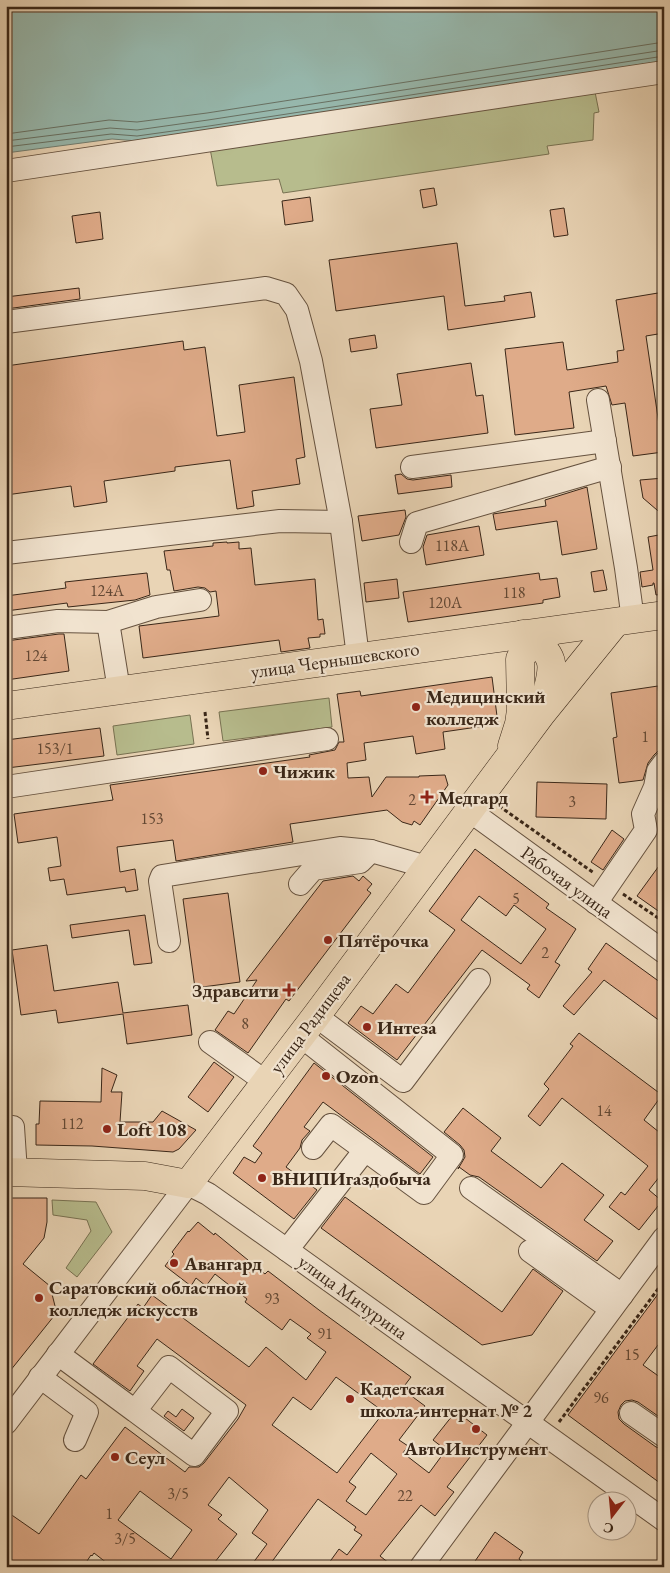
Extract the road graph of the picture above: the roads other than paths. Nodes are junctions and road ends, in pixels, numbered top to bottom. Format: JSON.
{"nodes":[{"id":1,"x":664,"y":72,"type":"edge"},
{"id":2,"x":6,"y":171,"type":"edge"},
{"id":3,"x":6,"y":322,"type":"edge"},
{"id":4,"x":598,"y":400,"type":"dead end"},
{"id":5,"x":605,"y":441,"type":"junction"},
{"id":6,"x":412,"y":467,"type":"dead end"},
{"id":7,"x":610,"y":467,"type":"junction"},
{"id":8,"x":341,"y":522,"type":"junction"},
{"id":9,"x":411,"y":542,"type":"dead end"},
{"id":10,"x":6,"y":553,"type":"edge"},
{"id":11,"x":200,"y":600,"type":"dead end"},
{"id":12,"x":664,"y":616,"type":"edge"},
{"id":13,"x":108,"y":622,"type":"junction"},
{"id":14,"x":624,"y":622,"type":"junction"},
{"id":15,"x":6,"y":628,"type":"edge"},
{"id":16,"x":537,"y":636,"type":"junction"},
{"id":17,"x":358,"y":657,"type":"junction"},
{"id":18,"x":119,"y":690,"type":"junction"},
{"id":19,"x":6,"y":706,"type":"edge"},
{"id":20,"x":542,"y":713,"type":"junction"},
{"id":21,"x":327,"y":739,"type":"dead end"},
{"id":22,"x":507,"y":761,"type":"junction"},
{"id":23,"x":664,"y":763,"type":"edge"},
{"id":24,"x":6,"y":787,"type":"edge"},
{"id":25,"x":476,"y":802,"type":"junction"},
{"id":26,"x":371,"y":851,"type":"junction"},
{"id":27,"x":428,"y":868,"type":"junction"},
{"id":28,"x":300,"y":884,"type":"dead end"},
{"id":29,"x":596,"y":903,"type":"junction"},
{"id":30,"x":170,"y":941,"type":"dead end"},
{"id":31,"x":664,"y":952,"type":"edge"},
{"id":32,"x":479,"y":980,"type":"dead end"},
{"id":33,"x":308,"y":1026,"type":"junction"},
{"id":34,"x":210,"y":1042,"type":"dead end"},
{"id":35,"x":266,"y":1082,"type":"junction"},
{"id":36,"x":13,"y":1127,"type":"dead end"},
{"id":37,"x":313,"y":1148,"type":"dead end"},
{"id":38,"x":365,"y":1150,"type":"junction"},
{"id":39,"x":11,"y":1172,"type":"edge"},
{"id":40,"x":188,"y":1184,"type":"junction"},
{"id":41,"x":471,"y":1188,"type":"dead end"},
{"id":42,"x":661,"y":1248,"type":"edge"},
{"id":43,"x":287,"y":1250,"type":"junction"},
{"id":44,"x":530,"y":1251,"type":"dead end"},
{"id":45,"x":617,"y":1302,"type":"junction"},
{"id":46,"x":58,"y":1354,"type":"junction"},
{"id":47,"x":40,"y":1377,"type":"junction"},
{"id":48,"x":10,"y":1410,"type":"edge"},
{"id":49,"x":136,"y":1411,"type":"dead end"},
{"id":50,"x":631,"y":1413,"type":"dead end"},
{"id":51,"x":529,"y":1422,"type":"junction"},
{"id":52,"x":664,"y":1436,"type":"edge"},
{"id":53,"x":75,"y":1440,"type":"dead end"},
{"id":54,"x":664,"y":1520,"type":"edge"},
{"id":55,"x":421,"y":1567,"type":"edge"}],
"edges":[{"from":1,"to":2,"type":"street"},
{"from":3,"to":8,"type":"street"},
{"from":4,"to":5,"type":"street"},
{"from":5,"to":6,"type":"street"},
{"from":5,"to":7,"type":"street"},
{"from":7,"to":9,"type":"street"},
{"from":7,"to":14,"type":"street"},
{"from":8,"to":10,"type":"street"},
{"from":8,"to":17,"type":"street"},
{"from":11,"to":13,"type":"street"},
{"from":12,"to":14,"type":"main road","name":"улица Чернышевского"},
{"from":13,"to":15,"type":"street"},
{"from":13,"to":18,"type":"street"},
{"from":14,"to":16,"type":"main road","name":"улица Чернышевского"},
{"from":14,"to":20,"type":"main road","name":"улица Радищева"},
{"from":16,"to":17,"type":"main road","name":"улица Чернышевского"},
{"from":16,"to":20,"type":"main road"},
{"from":16,"to":22,"type":"main road"},
{"from":17,"to":18,"type":"main road","name":"улица Чернышевского"},
{"from":18,"to":19,"type":"main road","name":"улица Чернышевского"},
{"from":20,"to":22,"type":"main road","name":"улица Радищева"},
{"from":21,"to":24,"type":"street"},
{"from":22,"to":25,"type":"main road","name":"улица Радищева"},
{"from":23,"to":29,"type":"street"},
{"from":25,"to":27,"type":"main road","name":"улица Радищева"},
{"from":25,"to":29,"type":"street","name":"Рабочая улица"},
{"from":26,"to":27,"type":"street"},
{"from":26,"to":28,"type":"street"},
{"from":26,"to":30,"type":"street"},
{"from":27,"to":33,"type":"main road","name":"улица Радищева"},
{"from":29,"to":31,"type":"street","name":"Рабочая улица"},
{"from":32,"to":33,"type":"street"},
{"from":33,"to":35,"type":"main road","name":"улица Радищева"},
{"from":33,"to":38,"type":"street"},
{"from":34,"to":35,"type":"street"},
{"from":35,"to":40,"type":"main road","name":"улица Радищева"},
{"from":36,"to":39,"type":"street"},
{"from":37,"to":38,"type":"street"},
{"from":38,"to":43,"type":"street"},
{"from":39,"to":40,"type":"main road","name":"улица Мичурина"},
{"from":40,"to":43,"type":"street","name":"улица Мичурина"},
{"from":40,"to":46,"type":"street","name":"улица Радищева"},
{"from":41,"to":45,"type":"street"},
{"from":42,"to":45,"type":"street"},
{"from":43,"to":51,"type":"street","name":"улица Мичурина"},
{"from":44,"to":45,"type":"street"},
{"from":45,"to":51,"type":"street"},
{"from":46,"to":47,"type":"street","name":"улица Радищева"},
{"from":46,"to":49,"type":"street"},
{"from":47,"to":48,"type":"street","name":"улица Радищева"},
{"from":47,"to":53,"type":"street"},
{"from":50,"to":52,"type":"street"},
{"from":51,"to":54,"type":"street","name":"улица Мичурина"},
{"from":51,"to":55,"type":"street"}]}
